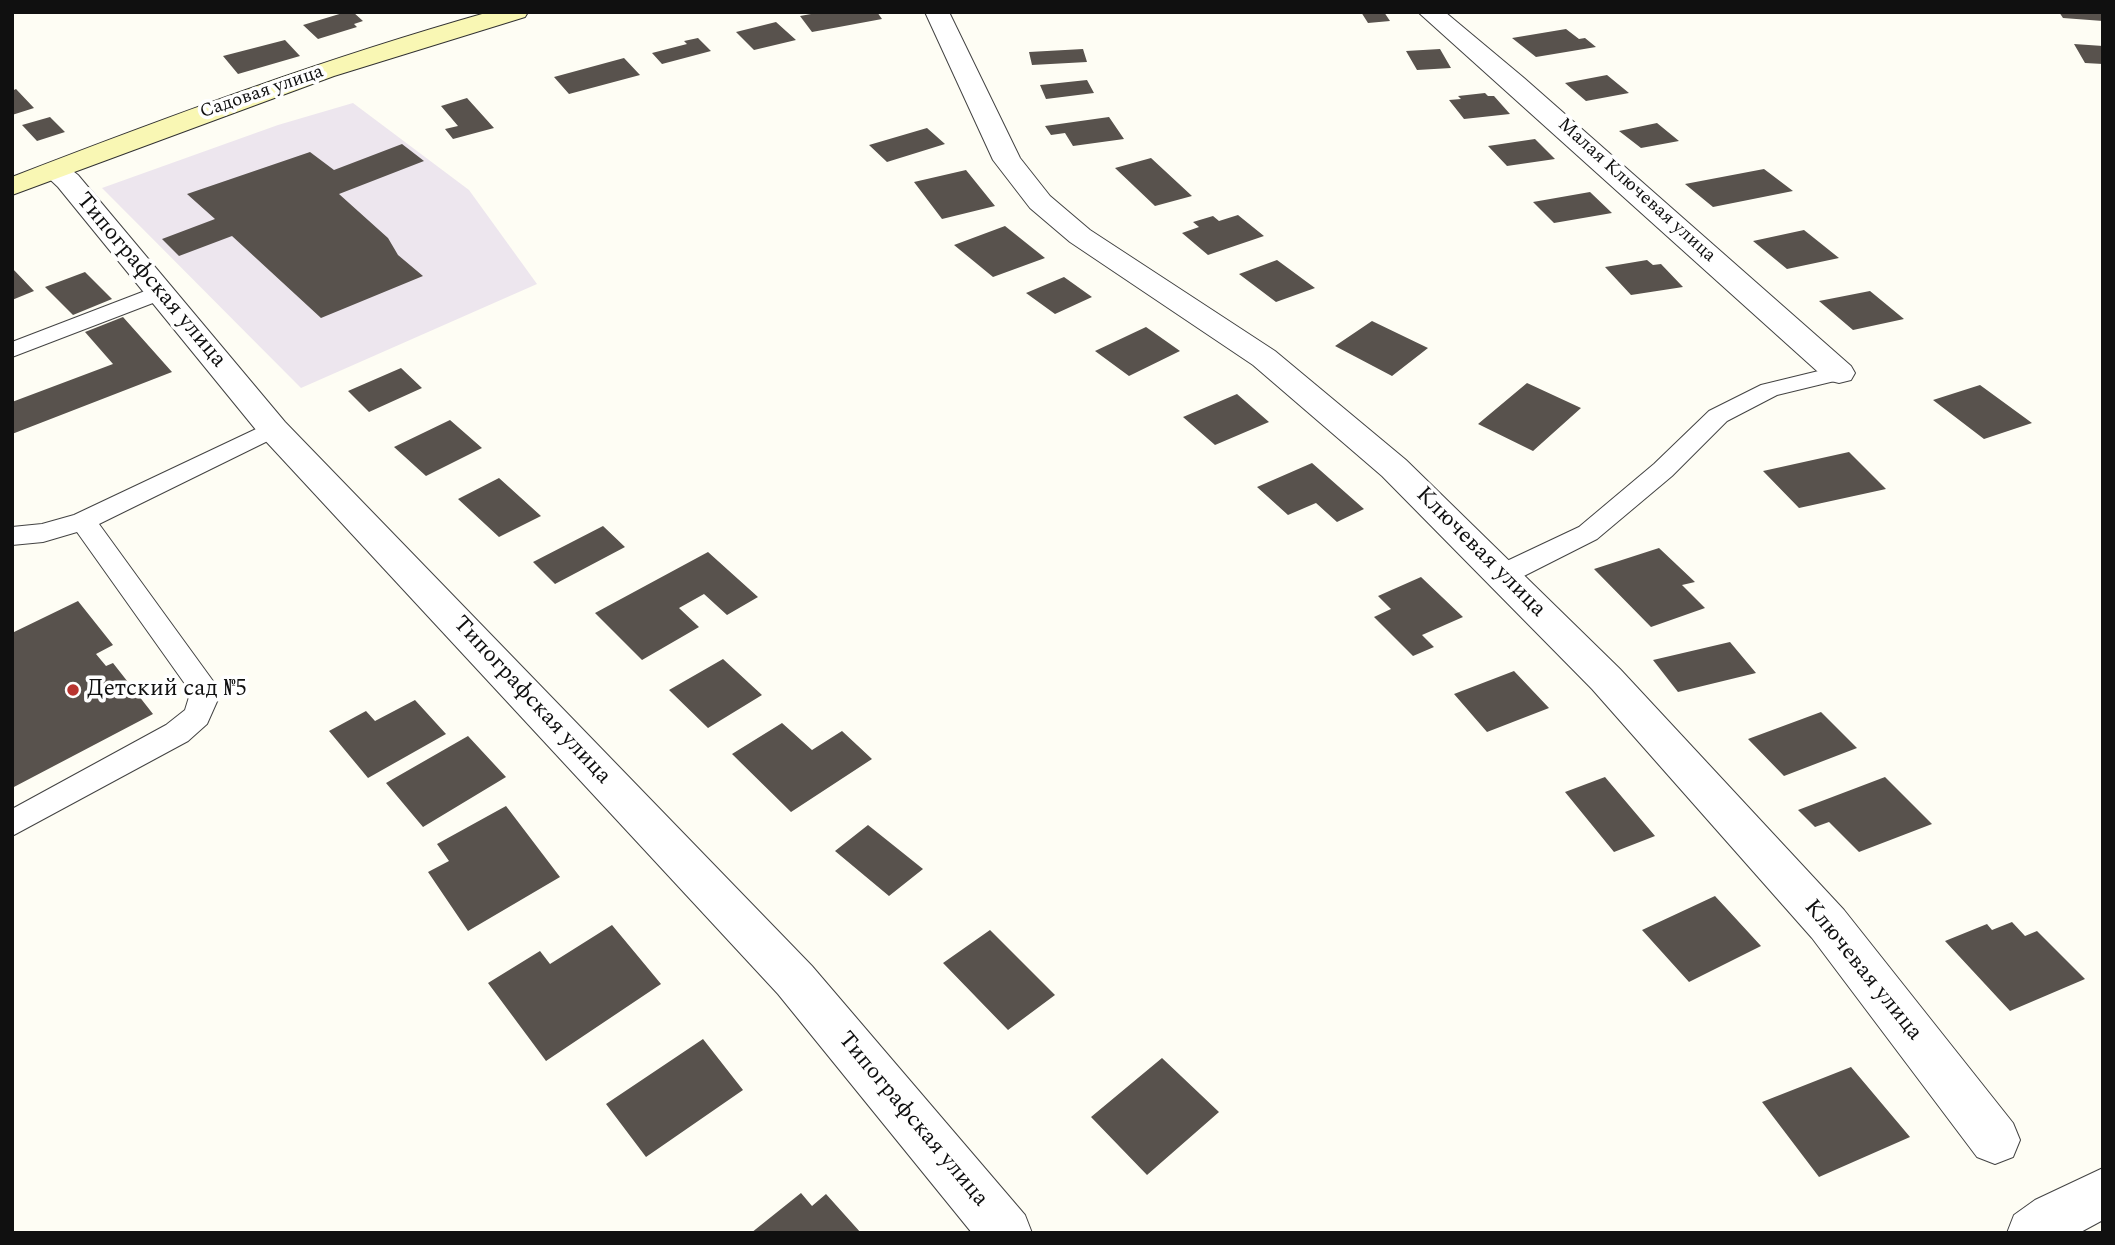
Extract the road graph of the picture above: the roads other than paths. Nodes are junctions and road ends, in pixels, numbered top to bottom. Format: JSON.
{"nodes":[{"id":1,"x":516,"y":12,"type":"edge"},
{"id":2,"x":937,"y":12,"type":"edge"},
{"id":3,"x":1430,"y":12,"type":"edge"},
{"id":4,"x":55,"y":171,"type":"junction"},
{"id":5,"x":12,"y":187,"type":"edge"},
{"id":6,"x":158,"y":293,"type":"junction"},
{"id":7,"x":12,"y":349,"type":"edge"},
{"id":8,"x":1839,"y":373,"type":"joint"},
{"id":9,"x":273,"y":429,"type":"junction"},
{"id":10,"x":83,"y":521,"type":"junction"},
{"id":11,"x":12,"y":536,"type":"edge"},
{"id":12,"x":1502,"y":575,"type":"junction"},
{"id":13,"x":12,"y":824,"type":"edge"},
{"id":14,"x":1995,"y":1140,"type":"dead end"},
{"id":15,"x":2103,"y":1194,"type":"edge"},
{"id":16,"x":1006,"y":1233,"type":"edge"},
{"id":17,"x":2033,"y":1233,"type":"edge"}],
"edges":[{"from":1,"to":4,"type":"main road","name":"Садовая улица"},
{"from":2,"to":12,"type":"street","name":"Ключевая улица"},
{"from":3,"to":8,"type":"street","name":"Малая Ключевая улица"},
{"from":4,"to":5,"type":"main road","name":"Садовая улица"},
{"from":4,"to":6,"type":"street","name":"Типографская улица"},
{"from":6,"to":7,"type":"lane"},
{"from":6,"to":9,"type":"street","name":"Типографская улица"},
{"from":8,"to":12,"type":"lane"},
{"from":9,"to":10,"type":"lane"},
{"from":9,"to":16,"type":"street","name":"Типографская улица"},
{"from":10,"to":11,"type":"lane"},
{"from":10,"to":13,"type":"lane"},
{"from":12,"to":14,"type":"street","name":"Ключевая улица"},
{"from":15,"to":17,"type":"street"}]}
